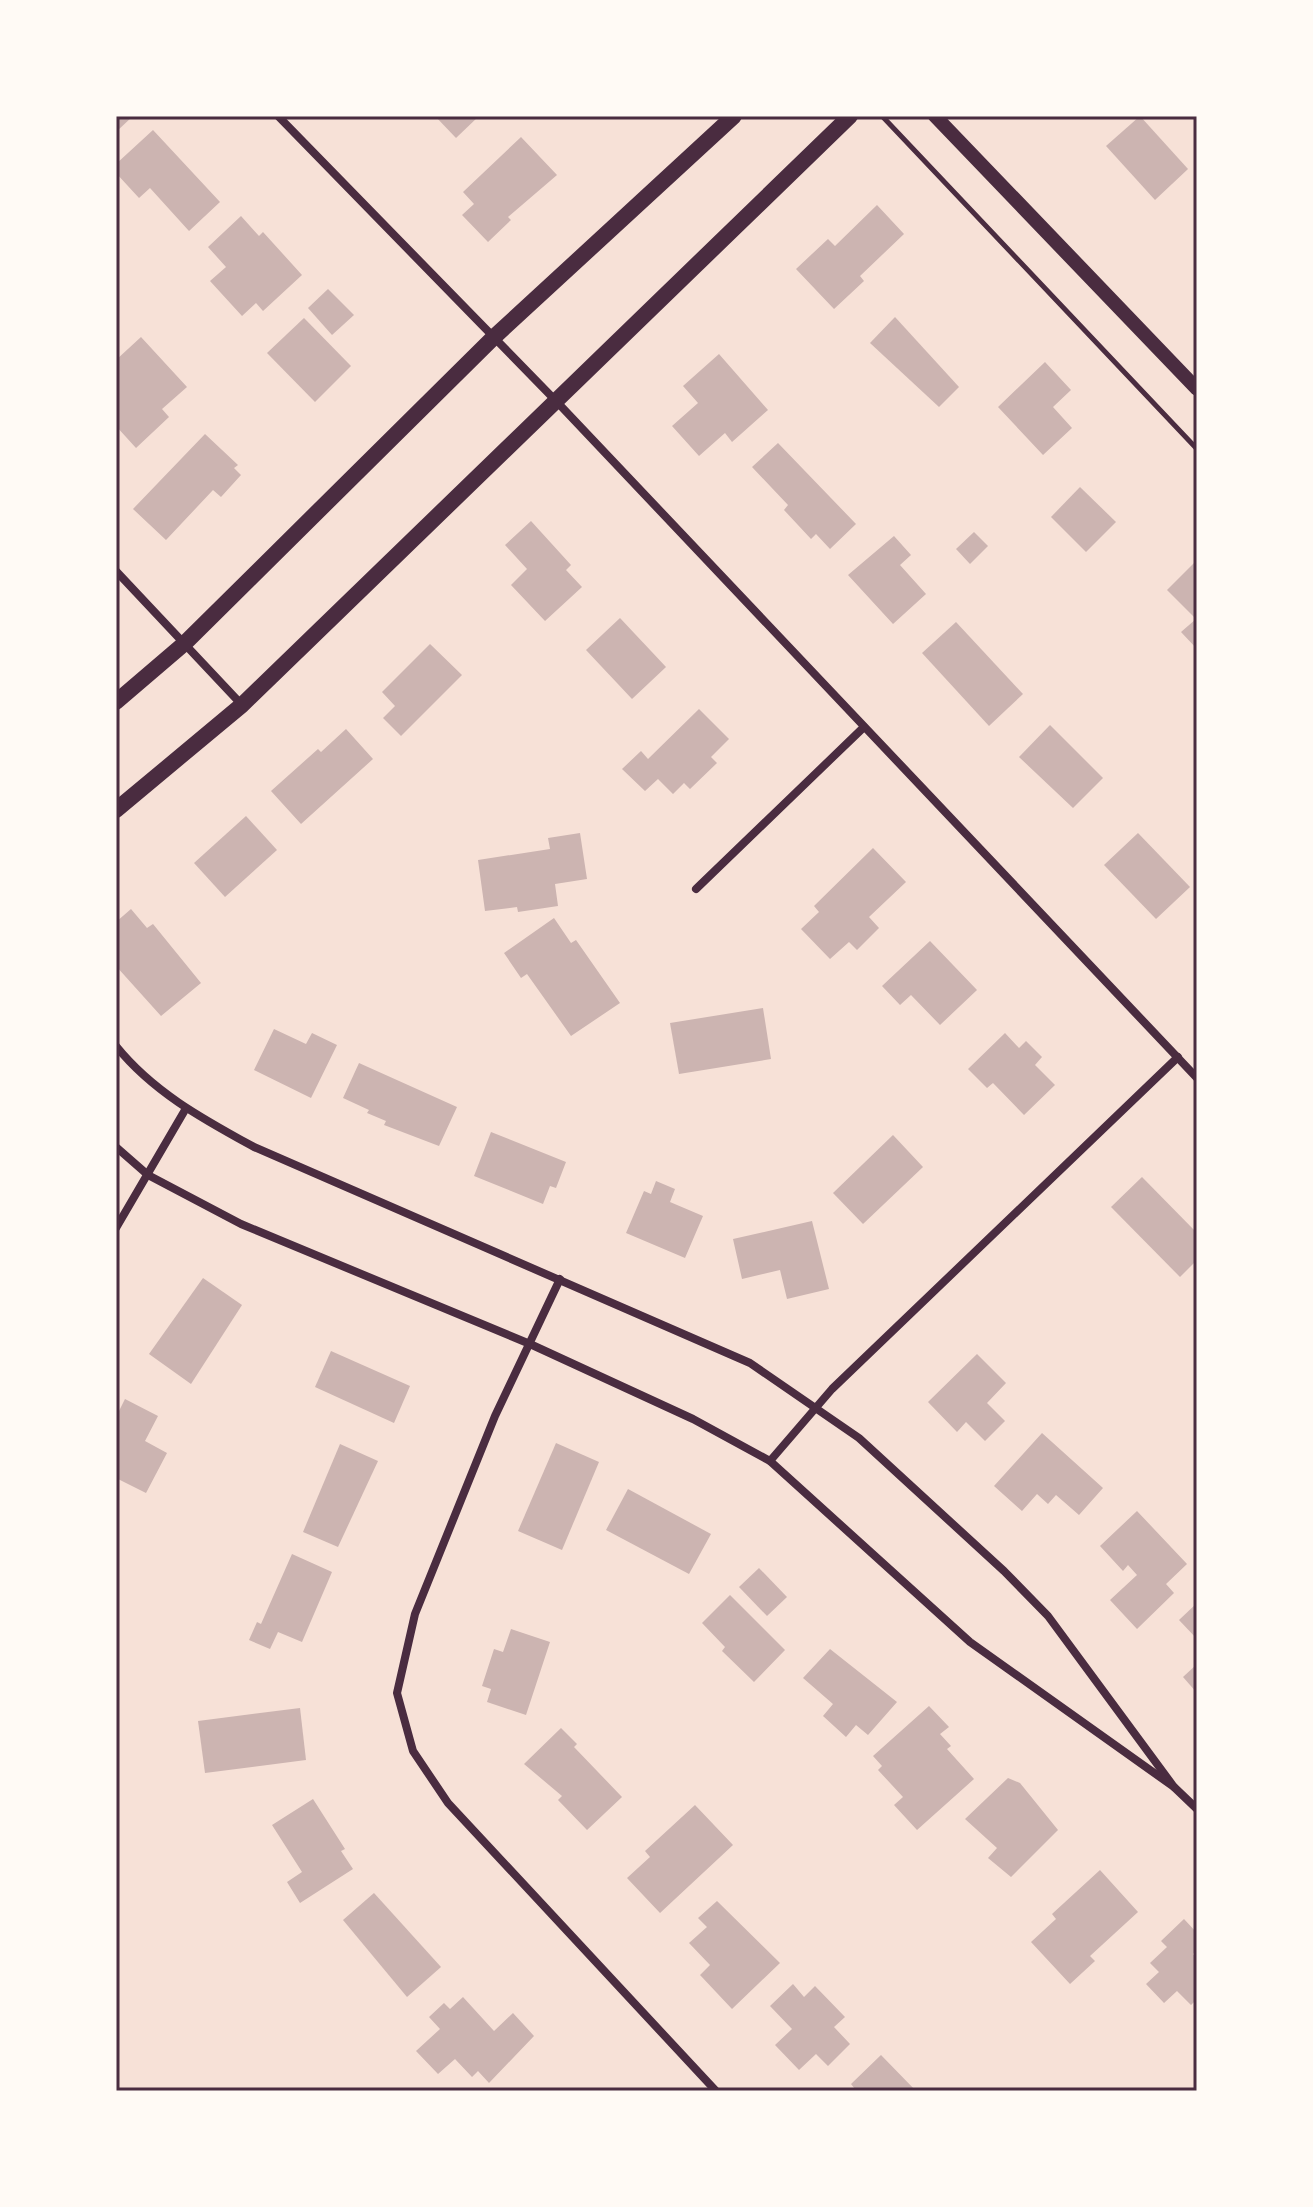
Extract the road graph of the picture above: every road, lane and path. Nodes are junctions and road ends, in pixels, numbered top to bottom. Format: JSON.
{"nodes":[{"id":1,"x":278,"y":116,"type":"edge"},
{"id":2,"x":734,"y":116,"type":"edge"},
{"id":3,"x":850,"y":116,"type":"edge"},
{"id":4,"x":882,"y":116,"type":"edge"},
{"id":5,"x":935,"y":116,"type":"edge"},
{"id":6,"x":493,"y":338,"type":"junction"},
{"id":7,"x":1197,"y":389,"type":"edge"},
{"id":8,"x":557,"y":402,"type":"junction"},
{"id":9,"x":1197,"y":449,"type":"edge"},
{"id":10,"x":116,"y":571,"type":"edge"},
{"id":11,"x":185,"y":643,"type":"junction"},
{"id":12,"x":116,"y":702,"type":"edge"},
{"id":13,"x":242,"y":705,"type":"junction"},
{"id":14,"x":864,"y":727,"type":"junction"},
{"id":15,"x":116,"y":810,"type":"edge"},
{"id":16,"x":696,"y":889,"type":"dead end"},
{"id":17,"x":116,"y":1046,"type":"edge"},
{"id":18,"x":1178,"y":1057,"type":"junction"},
{"id":19,"x":1197,"y":1078,"type":"edge"},
{"id":20,"x":185,"y":1110,"type":"junction"},
{"id":21,"x":116,"y":1147,"type":"edge"},
{"id":22,"x":148,"y":1175,"type":"junction"},
{"id":23,"x":116,"y":1228,"type":"edge"},
{"id":24,"x":560,"y":1279,"type":"junction"},
{"id":25,"x":530,"y":1344,"type":"junction"},
{"id":26,"x":816,"y":1408,"type":"junction"},
{"id":27,"x":770,"y":1461,"type":"junction"},
{"id":28,"x":1174,"y":1787,"type":"junction"},
{"id":29,"x":1197,"y":1809,"type":"edge"},
{"id":30,"x":716,"y":2091,"type":"edge"}],
"edges":[{"from":1,"to":6,"type":"street"},
{"from":2,"to":6,"type":"main road"},
{"from":3,"to":8,"type":"main road"},
{"from":4,"to":9,"type":"path"},
{"from":5,"to":7,"type":"street"},
{"from":6,"to":8,"type":"street"},
{"from":6,"to":11,"type":"main road"},
{"from":8,"to":13,"type":"main road"},
{"from":8,"to":14,"type":"street"},
{"from":10,"to":11,"type":"street"},
{"from":11,"to":12,"type":"main road"},
{"from":11,"to":13,"type":"street"},
{"from":13,"to":15,"type":"main road"},
{"from":14,"to":16,"type":"street"},
{"from":14,"to":18,"type":"street"},
{"from":17,"to":20,"type":"street"},
{"from":18,"to":19,"type":"street"},
{"from":18,"to":26,"type":"street"},
{"from":20,"to":22,"type":"street"},
{"from":20,"to":24,"type":"street"},
{"from":21,"to":22,"type":"street"},
{"from":22,"to":23,"type":"street"},
{"from":22,"to":25,"type":"street"},
{"from":24,"to":25,"type":"street"},
{"from":24,"to":26,"type":"street"},
{"from":25,"to":27,"type":"street"},
{"from":25,"to":30,"type":"street"},
{"from":26,"to":27,"type":"street"},
{"from":26,"to":28,"type":"street"},
{"from":27,"to":28,"type":"street"},
{"from":28,"to":29,"type":"street"}]}
